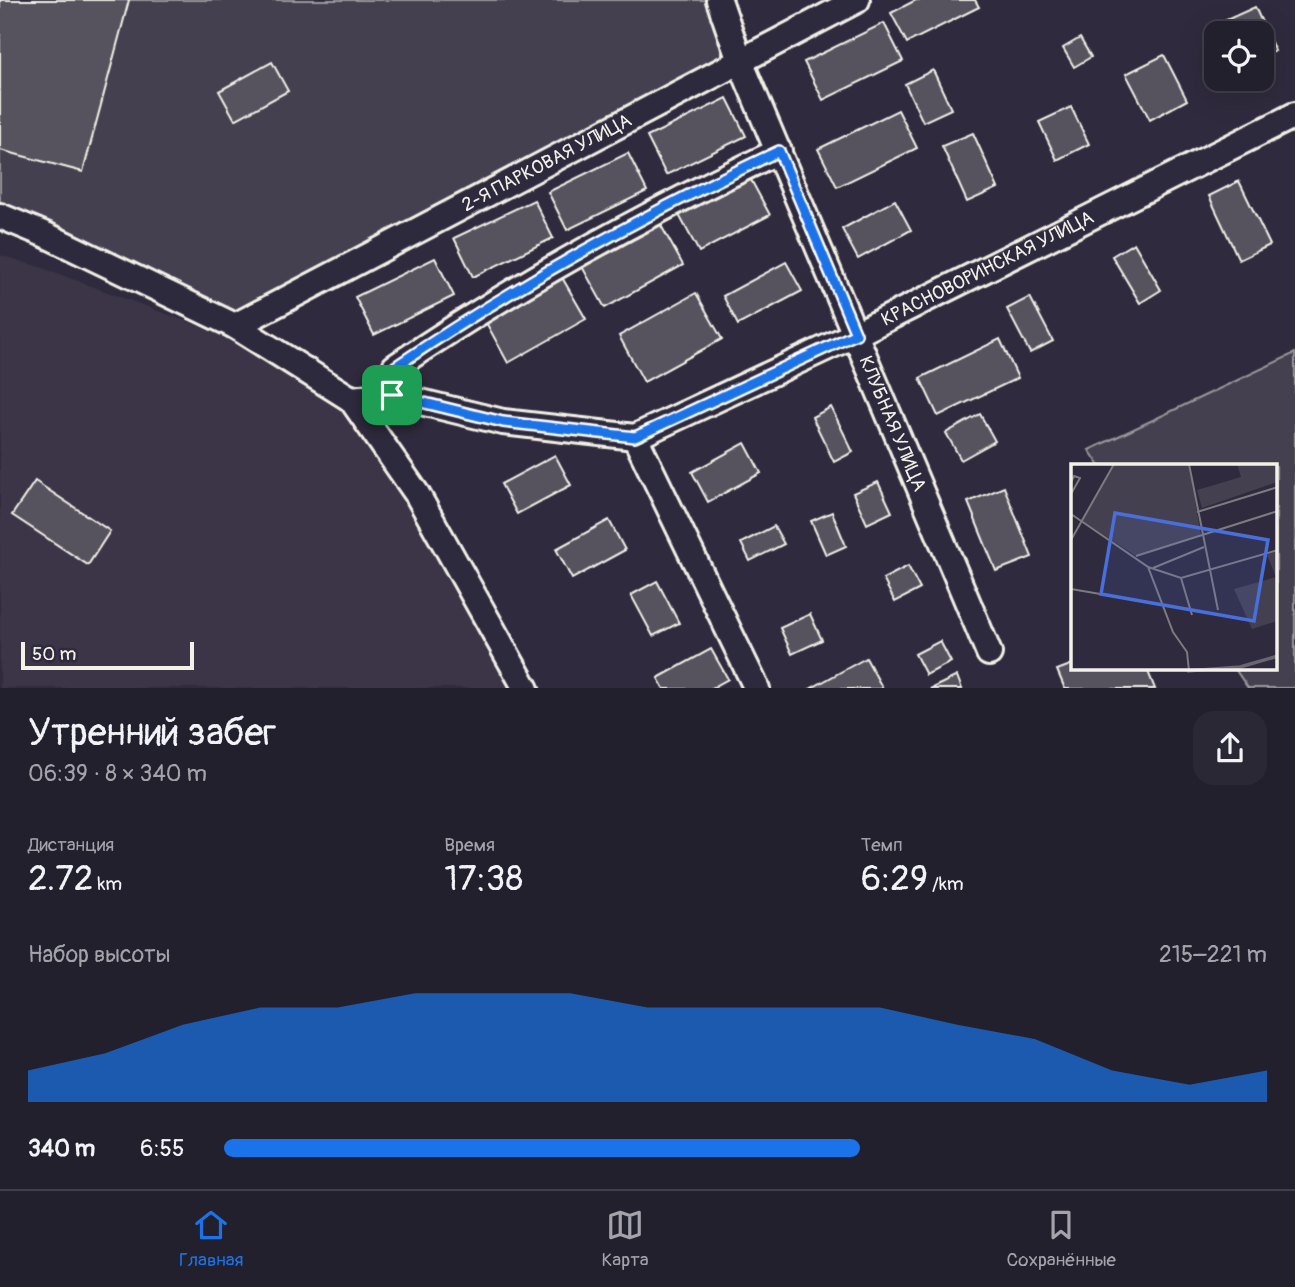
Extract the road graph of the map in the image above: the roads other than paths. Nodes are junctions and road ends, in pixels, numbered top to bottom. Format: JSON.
{"nodes":[{"id":1,"x":719,"y":0,"type":"edge"},
{"id":2,"x":857,"y":0,"type":"edge"},
{"id":3,"x":740,"y":61,"type":"junction"},
{"id":4,"x":1295,"y":115,"type":"edge"},
{"id":5,"x":779,"y":151,"type":"junction"},
{"id":6,"x":0,"y":216,"type":"edge"},
{"id":7,"x":235,"y":326,"type":"junction"},
{"id":8,"x":856,"y":334,"type":"junction"},
{"id":9,"x":392,"y":395,"type":"junction"},
{"id":10,"x":351,"y":398,"type":"junction"},
{"id":11,"x":635,"y":437,"type":"junction"},
{"id":12,"x":989,"y":653,"type":"dead end"},
{"id":13,"x":526,"y":688,"type":"edge"},
{"id":14,"x":757,"y":688,"type":"edge"}],
"edges":[{"from":1,"to":3,"type":"street","name":"КЛУБНАЯ УЛИЦА"},
{"from":2,"to":3,"type":"street","name":"2-Я ПАРКОВАЯ УЛИЦА"},
{"from":3,"to":5,"type":"street","name":"КЛУБНАЯ УЛИЦА"},
{"from":3,"to":7,"type":"street","name":"2-Я ПАРКОВАЯ УЛИЦА"},
{"from":4,"to":8,"type":"street","name":"КРАСНОВОРИНСКАЯ УЛИЦА"},
{"from":5,"to":8,"type":"street","name":"КЛУБНАЯ УЛИЦА"},
{"from":5,"to":9,"type":"street"},
{"from":6,"to":7,"type":"street"},
{"from":7,"to":10,"type":"street"},
{"from":8,"to":11,"type":"street","name":"КРАСНОВОРИНСКАЯ УЛИЦА"},
{"from":8,"to":12,"type":"street","name":"КЛУБНАЯ УЛИЦА"},
{"from":9,"to":10,"type":"street"},
{"from":9,"to":11,"type":"street"},
{"from":10,"to":13,"type":"street"},
{"from":11,"to":14,"type":"street"}]}
